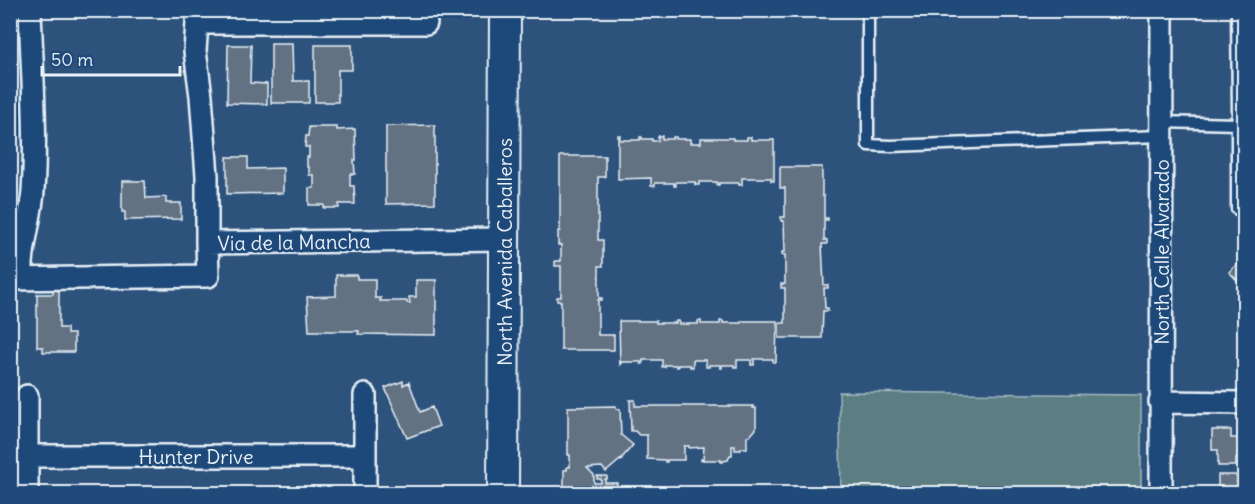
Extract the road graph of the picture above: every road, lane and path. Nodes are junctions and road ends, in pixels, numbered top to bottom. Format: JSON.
{"nodes":[{"id":1,"x":30,"y":10,"type":"edge"},
{"id":2,"x":505,"y":10,"type":"edge"},
{"id":3,"x":868,"y":10,"type":"edge"},
{"id":4,"x":1162,"y":10,"type":"edge"},
{"id":5,"x":1237,"y":10,"type":"edge"},
{"id":6,"x":199,"y":17,"type":"edge"},
{"id":7,"x":426,"y":23,"type":"dead end"},
{"id":8,"x":1237,"y":124,"type":"junction"},
{"id":9,"x":1161,"y":129,"type":"junction"},
{"id":10,"x":1237,"y":209,"type":"dead end"},
{"id":11,"x":504,"y":238,"type":"junction"},
{"id":12,"x":207,"y":243,"type":"junction"},
{"id":13,"x":16,"y":279,"type":"edge"},
{"id":14,"x":365,"y":395,"type":"dead end"},
{"id":15,"x":27,"y":396,"type":"dead end"},
{"id":16,"x":1160,"y":402,"type":"junction"},
{"id":17,"x":1245,"y":402,"type":"edge"},
{"id":18,"x":27,"y":456,"type":"junction"},
{"id":19,"x":365,"y":456,"type":"junction"},
{"id":20,"x":27,"y":494,"type":"edge"},
{"id":21,"x":365,"y":494,"type":"edge"},
{"id":22,"x":503,"y":494,"type":"edge"},
{"id":23,"x":1161,"y":494,"type":"edge"}],
"edges":[{"from":1,"to":13,"type":"street"},
{"from":2,"to":11,"type":"street","name":"North Avenida Caballeros"},
{"from":3,"to":9,"type":"lane"},
{"from":4,"to":9,"type":"street","name":"North Calle Alvarado"},
{"from":5,"to":8,"type":"lane"},
{"from":6,"to":7,"type":"street"},
{"from":6,"to":12,"type":"street"},
{"from":8,"to":9,"type":"lane"},
{"from":8,"to":10,"type":"lane"},
{"from":9,"to":16,"type":"street","name":"North Calle Alvarado"},
{"from":11,"to":12,"type":"street","name":"Via de la Mancha"},
{"from":11,"to":22,"type":"street","name":"North Avenida Caballeros"},
{"from":12,"to":13,"type":"street","name":"Via de la Mancha"},
{"from":14,"to":19,"type":"street"},
{"from":15,"to":18,"type":"street"},
{"from":16,"to":17,"type":"street"},
{"from":16,"to":23,"type":"street","name":"North Calle Alvarado"},
{"from":18,"to":19,"type":"street","name":"Hunter Drive"},
{"from":18,"to":20,"type":"street"},
{"from":19,"to":21,"type":"street"}]}
